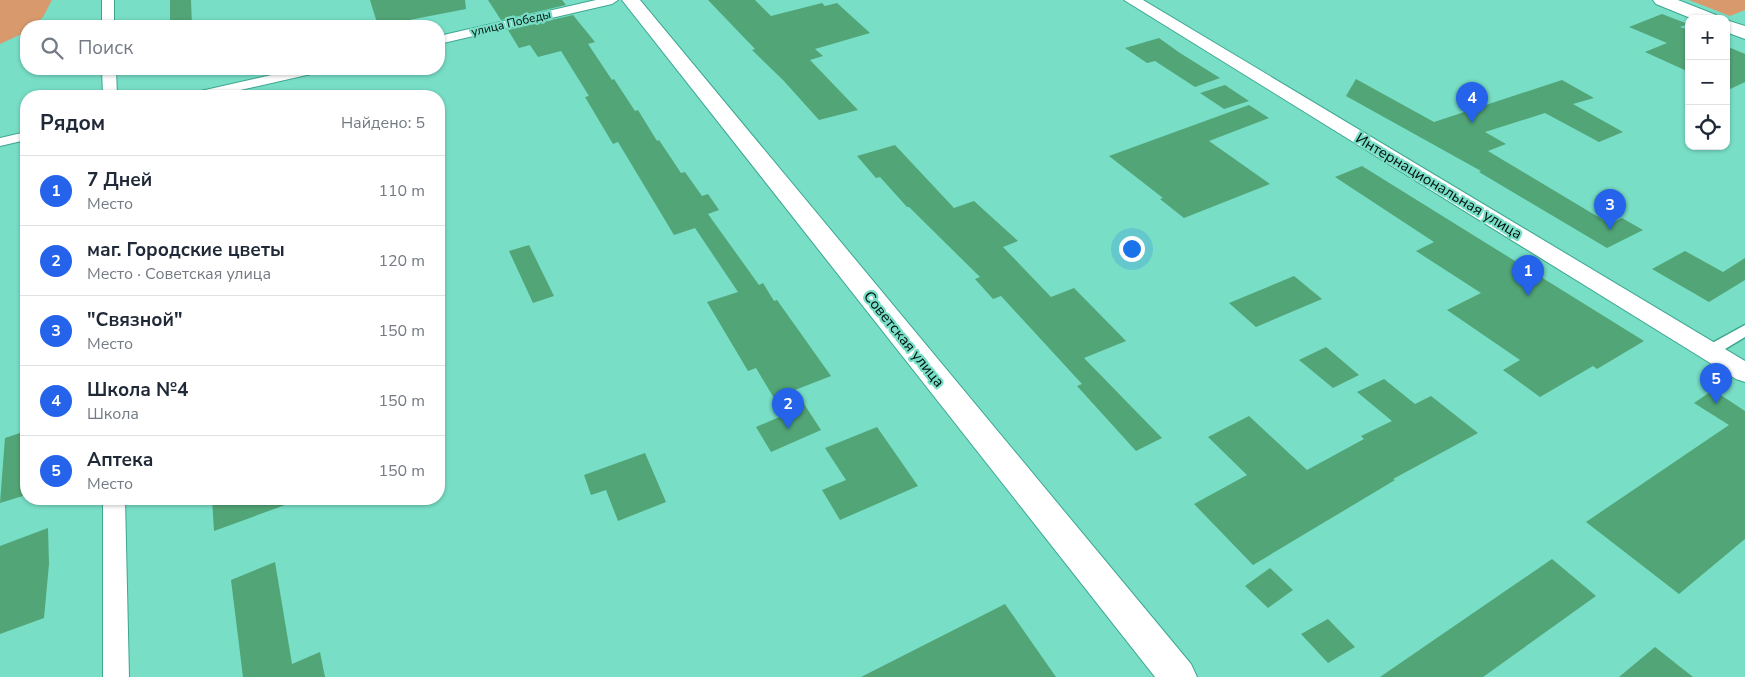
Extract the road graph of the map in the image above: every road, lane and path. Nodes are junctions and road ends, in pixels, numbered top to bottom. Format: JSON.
{"nodes":[{"id":1,"x":108,"y":0,"type":"edge"},
{"id":2,"x":612,"y":0,"type":"edge"},
{"id":3,"x":631,"y":0,"type":"edge"},
{"id":4,"x":1132,"y":0,"type":"edge"},
{"id":5,"x":1662,"y":0,"type":"edge"},
{"id":6,"x":1700,"y":15,"type":"edge"},
{"id":7,"x":108,"y":20,"type":"edge"},
{"id":8,"x":1730,"y":27,"type":"edge"},
{"id":9,"x":1745,"y":33,"type":"edge"},
{"id":10,"x":445,"y":39,"type":"edge"},
{"id":11,"x":109,"y":75,"type":"edge"},
{"id":12,"x":289,"y":75,"type":"edge"},
{"id":13,"x":110,"y":90,"type":"edge"},
{"id":14,"x":223,"y":90,"type":"edge"},
{"id":15,"x":20,"y":137,"type":"edge"},
{"id":16,"x":0,"y":142,"type":"edge"},
{"id":17,"x":1745,"y":330,"type":"edge"},
{"id":18,"x":1710,"y":351,"type":"junction"},
{"id":19,"x":1745,"y":373,"type":"edge"},
{"id":20,"x":114,"y":505,"type":"edge"},
{"id":21,"x":116,"y":677,"type":"edge"},
{"id":22,"x":1178,"y":677,"type":"edge"}],
"edges":[{"from":1,"to":7,"type":"street"},
{"from":2,"to":10,"type":"street","name":"улица Победы"},
{"from":3,"to":22,"type":"main road","name":"Советская улица"},
{"from":4,"to":18,"type":"street","name":"Интернациональная улица"},
{"from":5,"to":6,"type":"main road"},
{"from":8,"to":9,"type":"main road"},
{"from":11,"to":13,"type":"street"},
{"from":12,"to":14,"type":"street"},
{"from":15,"to":16,"type":"street"},
{"from":17,"to":18,"type":"street"},
{"from":18,"to":19,"type":"street","name":"Интернациональная улица"},
{"from":20,"to":21,"type":"street"}]}
